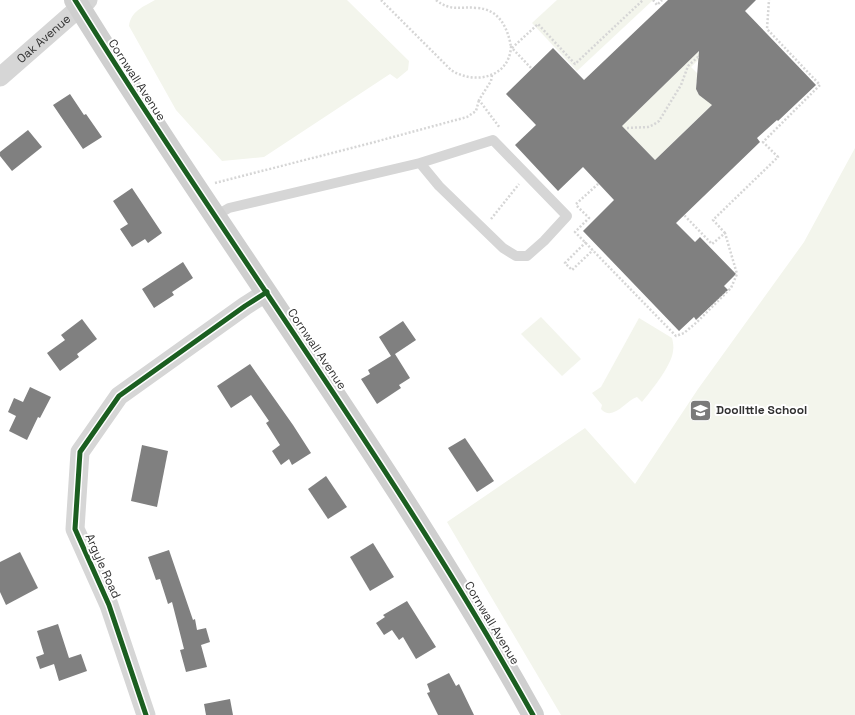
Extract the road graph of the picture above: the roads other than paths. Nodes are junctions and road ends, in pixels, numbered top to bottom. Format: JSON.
{"nodes":[{"id":1,"x":81,"y":2,"type":"edge"},
{"id":2,"x":0,"y":77,"type":"edge"},
{"id":3,"x":420,"y":163,"type":"junction"},
{"id":4,"x":216,"y":216,"type":"junction"},
{"id":5,"x":267,"y":292,"type":"junction"},
{"id":6,"x":146,"y":715,"type":"edge"},
{"id":7,"x":533,"y":715,"type":"edge"}],
"edges":[{"from":1,"to":2,"type":"street","name":"Oak Avenue"},
{"from":1,"to":4,"type":"street","name":"Cornwall Avenue"},
{"from":3,"to":3,"type":"lane"},
{"from":3,"to":4,"type":"lane"},
{"from":4,"to":5,"type":"street","name":"Cornwall Avenue"},
{"from":5,"to":6,"type":"street","name":"Argyle Road"},
{"from":5,"to":7,"type":"street","name":"Cornwall Avenue"}]}
